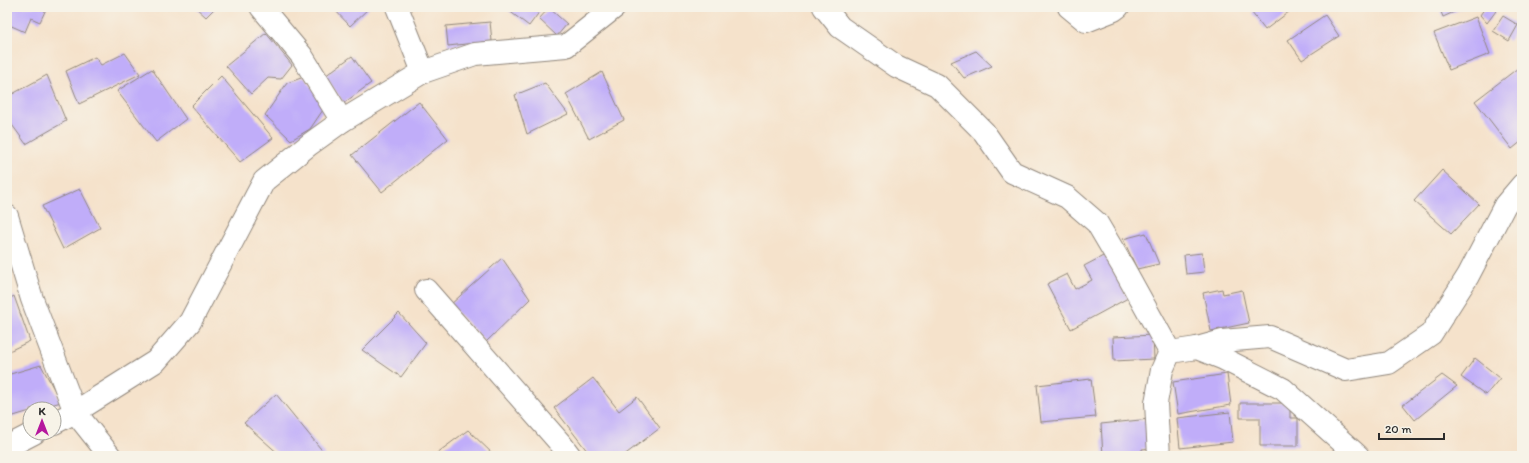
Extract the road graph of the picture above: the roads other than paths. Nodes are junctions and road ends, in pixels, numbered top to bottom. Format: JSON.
{"nodes":[{"id":1,"x":261,"y":7,"type":"edge"},
{"id":2,"x":397,"y":7,"type":"edge"},
{"id":3,"x":615,"y":7,"type":"edge"},
{"id":4,"x":824,"y":7,"type":"edge"},
{"id":5,"x":1069,"y":7,"type":"edge"},
{"id":6,"x":1118,"y":7,"type":"edge"},
{"id":7,"x":423,"y":72,"type":"junction"},
{"id":8,"x":342,"y":121,"type":"junction"},
{"id":9,"x":1522,"y":185,"type":"edge"},
{"id":10,"x":7,"y":216,"type":"edge"},
{"id":11,"x":426,"y":290,"type":"dead end"},
{"id":12,"x":1197,"y":348,"type":"junction"},
{"id":13,"x":1170,"y":352,"type":"junction"},
{"id":14,"x":75,"y":412,"type":"junction"},
{"id":15,"x":62,"y":419,"type":"edge"},
{"id":16,"x":1330,"y":432,"type":"junction"},
{"id":17,"x":22,"y":439,"type":"edge"},
{"id":18,"x":7,"y":446,"type":"edge"},
{"id":19,"x":110,"y":456,"type":"edge"},
{"id":20,"x":570,"y":456,"type":"edge"},
{"id":21,"x":1159,"y":456,"type":"edge"},
{"id":22,"x":1331,"y":456,"type":"edge"},
{"id":23,"x":1358,"y":456,"type":"edge"}],
"edges":[{"from":1,"to":8,"type":"street"},
{"from":2,"to":7,"type":"street"},
{"from":3,"to":7,"type":"street"},
{"from":4,"to":13,"type":"street"},
{"from":5,"to":6,"type":"street"},
{"from":7,"to":8,"type":"street"},
{"from":8,"to":14,"type":"street"},
{"from":9,"to":12,"type":"street"},
{"from":10,"to":14,"type":"street"},
{"from":11,"to":20,"type":"street"},
{"from":12,"to":13,"type":"street"},
{"from":12,"to":16,"type":"street"},
{"from":13,"to":21,"type":"street"},
{"from":14,"to":15,"type":"street"},
{"from":14,"to":19,"type":"street"},
{"from":16,"to":22,"type":"street"},
{"from":16,"to":23,"type":"street"},
{"from":17,"to":18,"type":"street"}]}
